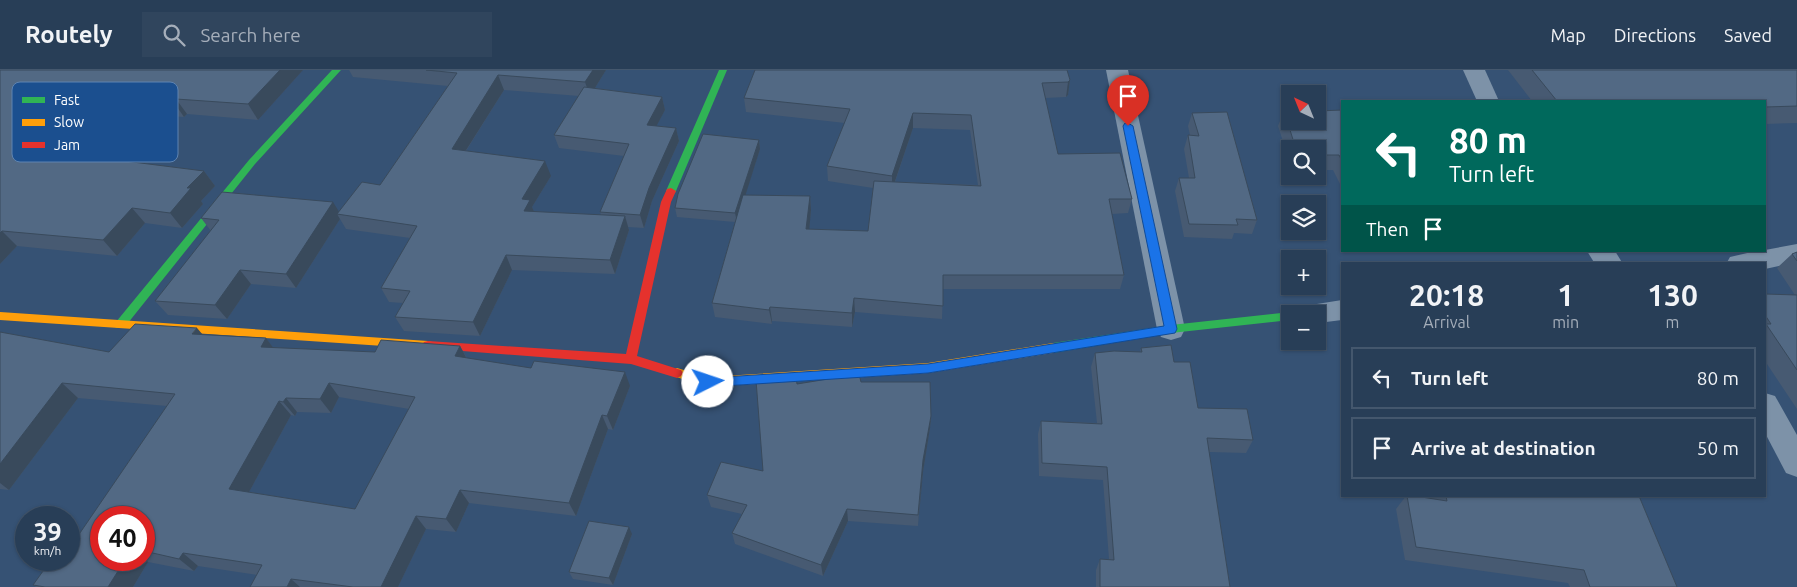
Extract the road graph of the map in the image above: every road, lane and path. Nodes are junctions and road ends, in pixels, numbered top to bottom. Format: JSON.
{"nodes":[{"id":1,"x":337,"y":70,"type":"edge"},
{"id":2,"x":723,"y":70,"type":"edge"},
{"id":3,"x":1116,"y":70,"type":"edge"},
{"id":4,"x":1474,"y":70,"type":"edge"},
{"id":5,"x":1488,"y":100,"type":"edge"},
{"id":6,"x":1601,"y":252,"type":"edge"},
{"id":7,"x":1797,"y":253,"type":"edge"},
{"id":8,"x":1608,"y":262,"type":"edge"},
{"id":9,"x":1750,"y":262,"type":"edge"},
{"id":10,"x":1341,"y":310,"type":"edge"},
{"id":11,"x":1326,"y":312,"type":"edge"},
{"id":12,"x":0,"y":316,"type":"edge"},
{"id":13,"x":1281,"y":317,"type":"edge"},
{"id":14,"x":120,"y":325,"type":"junction"},
{"id":15,"x":1171,"y":329,"type":"junction"},
{"id":16,"x":631,"y":359,"type":"junction"},
{"id":17,"x":1766,"y":407,"type":"edge"},
{"id":18,"x":1797,"y":464,"type":"edge"}],
"edges":[{"from":1,"to":14,"type":"street"},
{"from":2,"to":16,"type":"street"},
{"from":3,"to":15,"type":"street"},
{"from":4,"to":5,"type":"street"},
{"from":6,"to":8,"type":"street"},
{"from":7,"to":9,"type":"street"},
{"from":10,"to":11,"type":"street"},
{"from":12,"to":14,"type":"street"},
{"from":13,"to":15,"type":"street"},
{"from":14,"to":16,"type":"street"},
{"from":15,"to":16,"type":"street"},
{"from":17,"to":18,"type":"street"}]}
